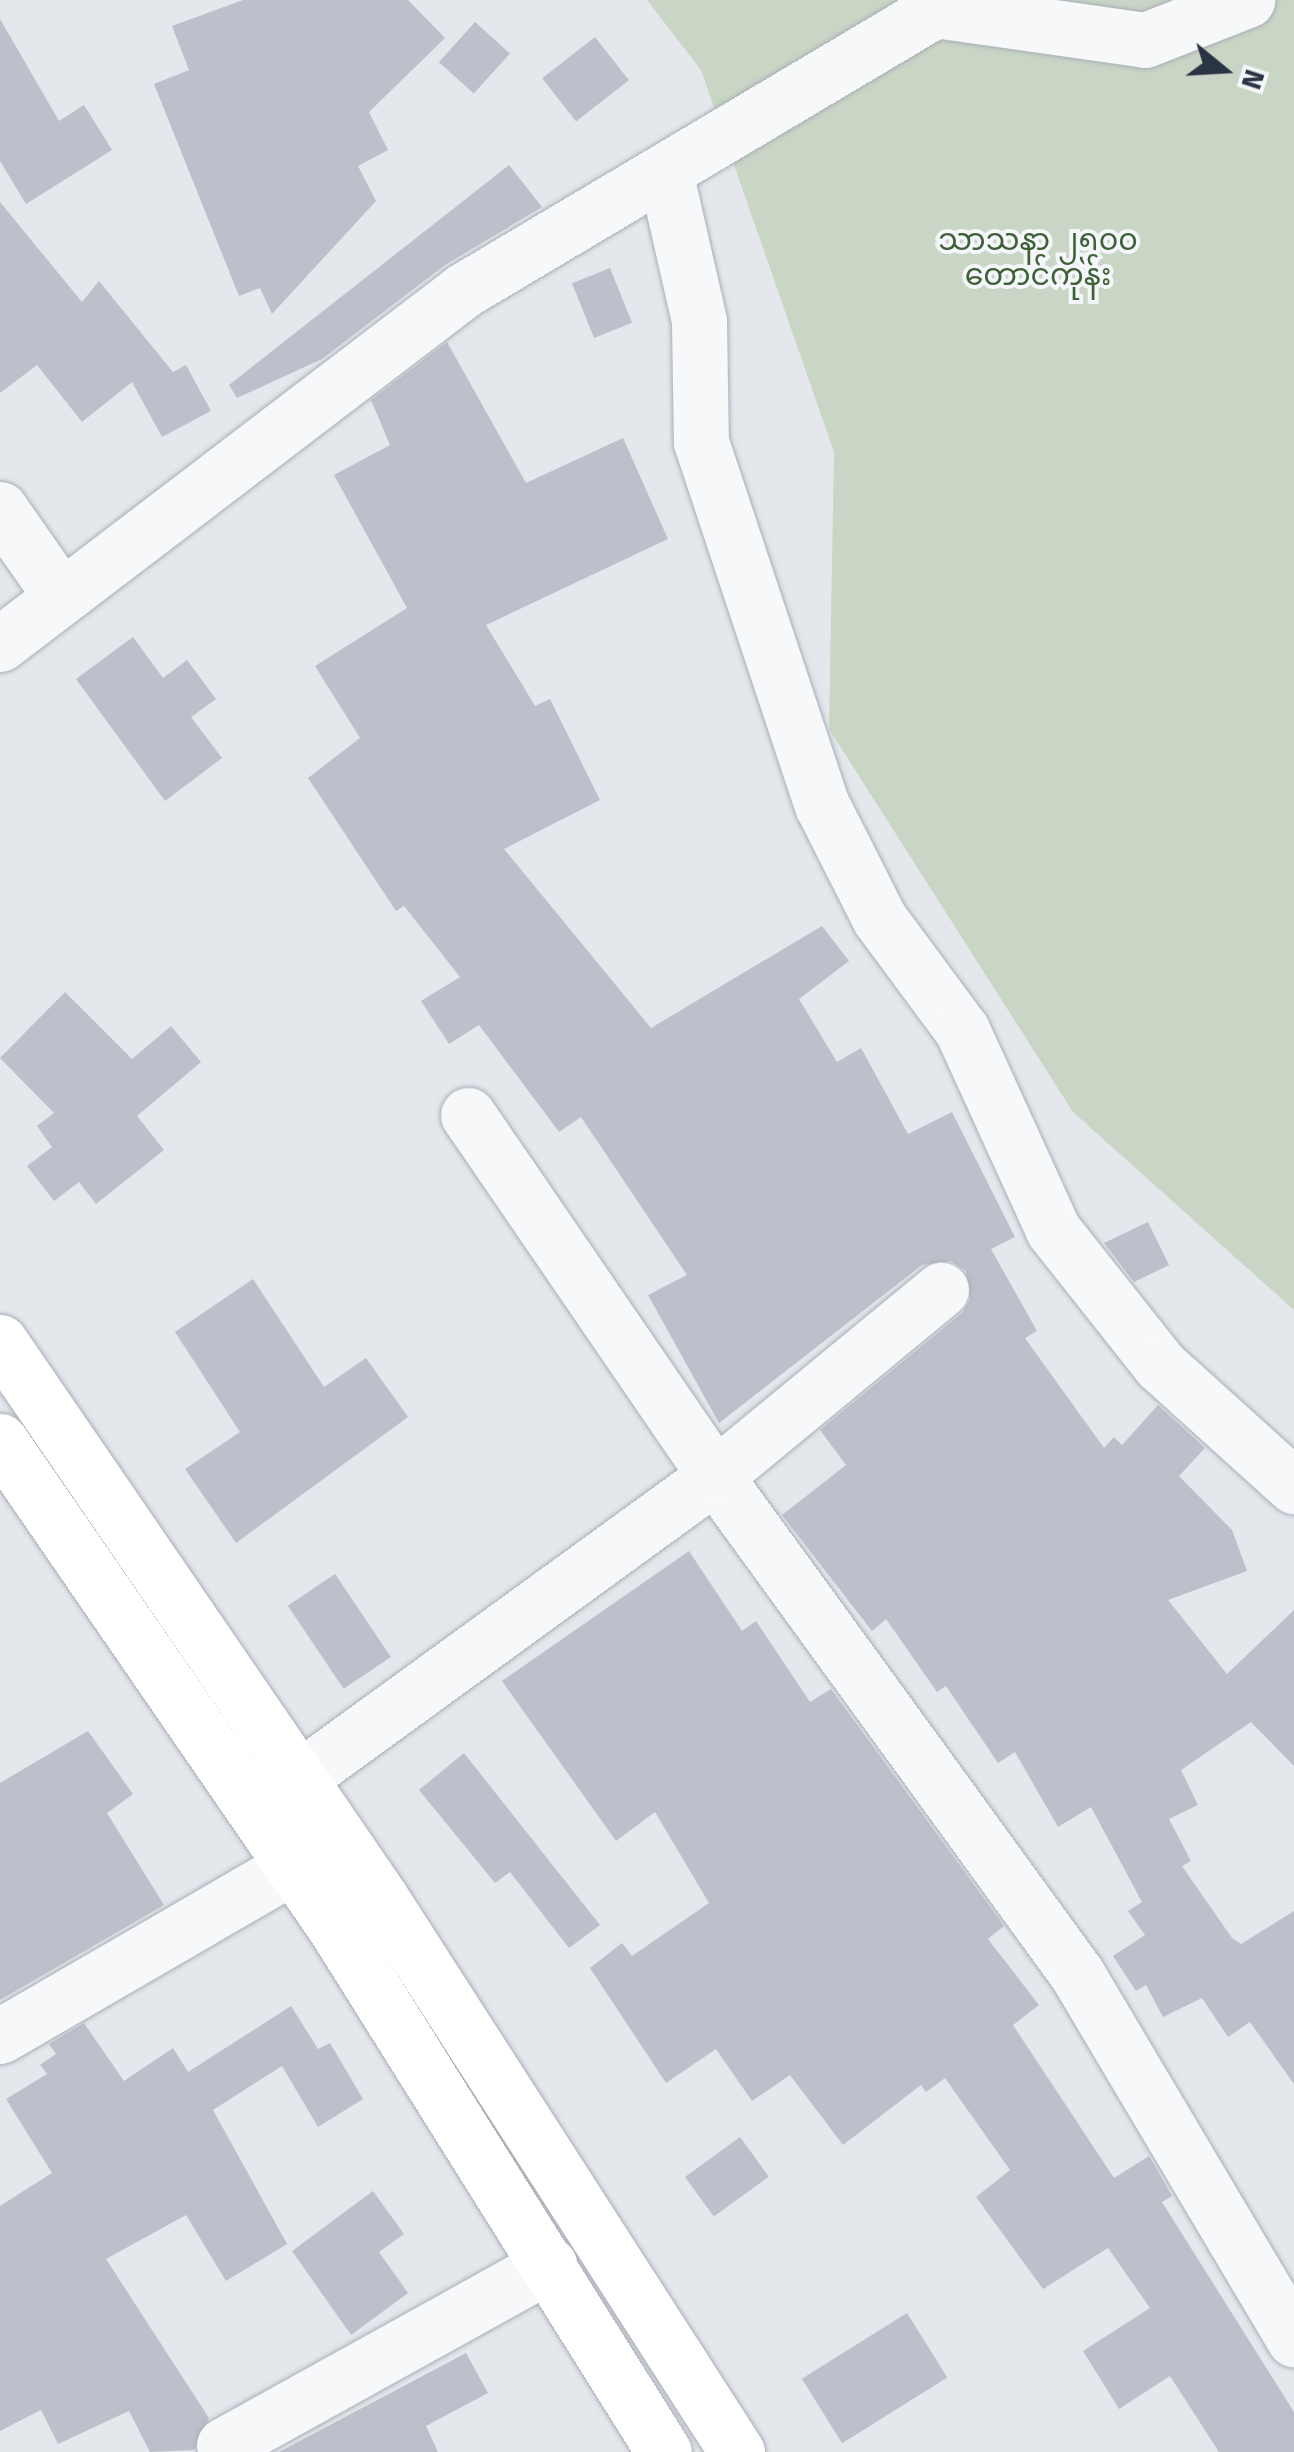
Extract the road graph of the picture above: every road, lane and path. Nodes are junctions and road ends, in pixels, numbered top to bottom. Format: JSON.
{"nodes":[{"id":1,"x":1247,"y":0,"type":"edge"},
{"id":2,"x":665,"y":172,"type":"junction"},
{"id":3,"x":0,"y":509,"type":"edge"},
{"id":4,"x":60,"y":596,"type":"junction"},
{"id":5,"x":0,"y":644,"type":"edge"},
{"id":6,"x":468,"y":1115,"type":"dead end"},
{"id":7,"x":941,"y":1290,"type":"dead end"},
{"id":8,"x":0,"y":1342,"type":"edge"},
{"id":9,"x":0,"y":1441,"type":"edge"},
{"id":10,"x":715,"y":1476,"type":"junction"},
{"id":11,"x":1294,"y":1486,"type":"edge"},
{"id":12,"x":298,"y":1779,"type":"junction"},
{"id":13,"x":254,"y":1811,"type":"junction"},
{"id":14,"x":292,"y":1867,"type":"junction"},
{"id":15,"x":0,"y":2036,"type":"edge"},
{"id":16,"x":549,"y":2266,"type":"junction"},
{"id":17,"x":1294,"y":2339,"type":"edge"},
{"id":18,"x":224,"y":2445,"type":"dead end"},
{"id":19,"x":664,"y":2452,"type":"edge"},
{"id":20,"x":737,"y":2452,"type":"edge"}],
"edges":[{"from":1,"to":2,"type":"street"},
{"from":2,"to":4,"type":"street"},
{"from":2,"to":11,"type":"street"},
{"from":3,"to":4,"type":"street"},
{"from":4,"to":5,"type":"street"},
{"from":6,"to":10,"type":"street"},
{"from":7,"to":10,"type":"street"},
{"from":8,"to":12,"type":"main road"},
{"from":9,"to":13,"type":"main road"},
{"from":10,"to":12,"type":"street"},
{"from":10,"to":17,"type":"street"},
{"from":12,"to":13,"type":"street"},
{"from":12,"to":20,"type":"main road"},
{"from":13,"to":14,"type":"main road"},
{"from":14,"to":15,"type":"street"},
{"from":14,"to":16,"type":"main road"},
{"from":16,"to":18,"type":"street"},
{"from":16,"to":19,"type":"main road"}]}
